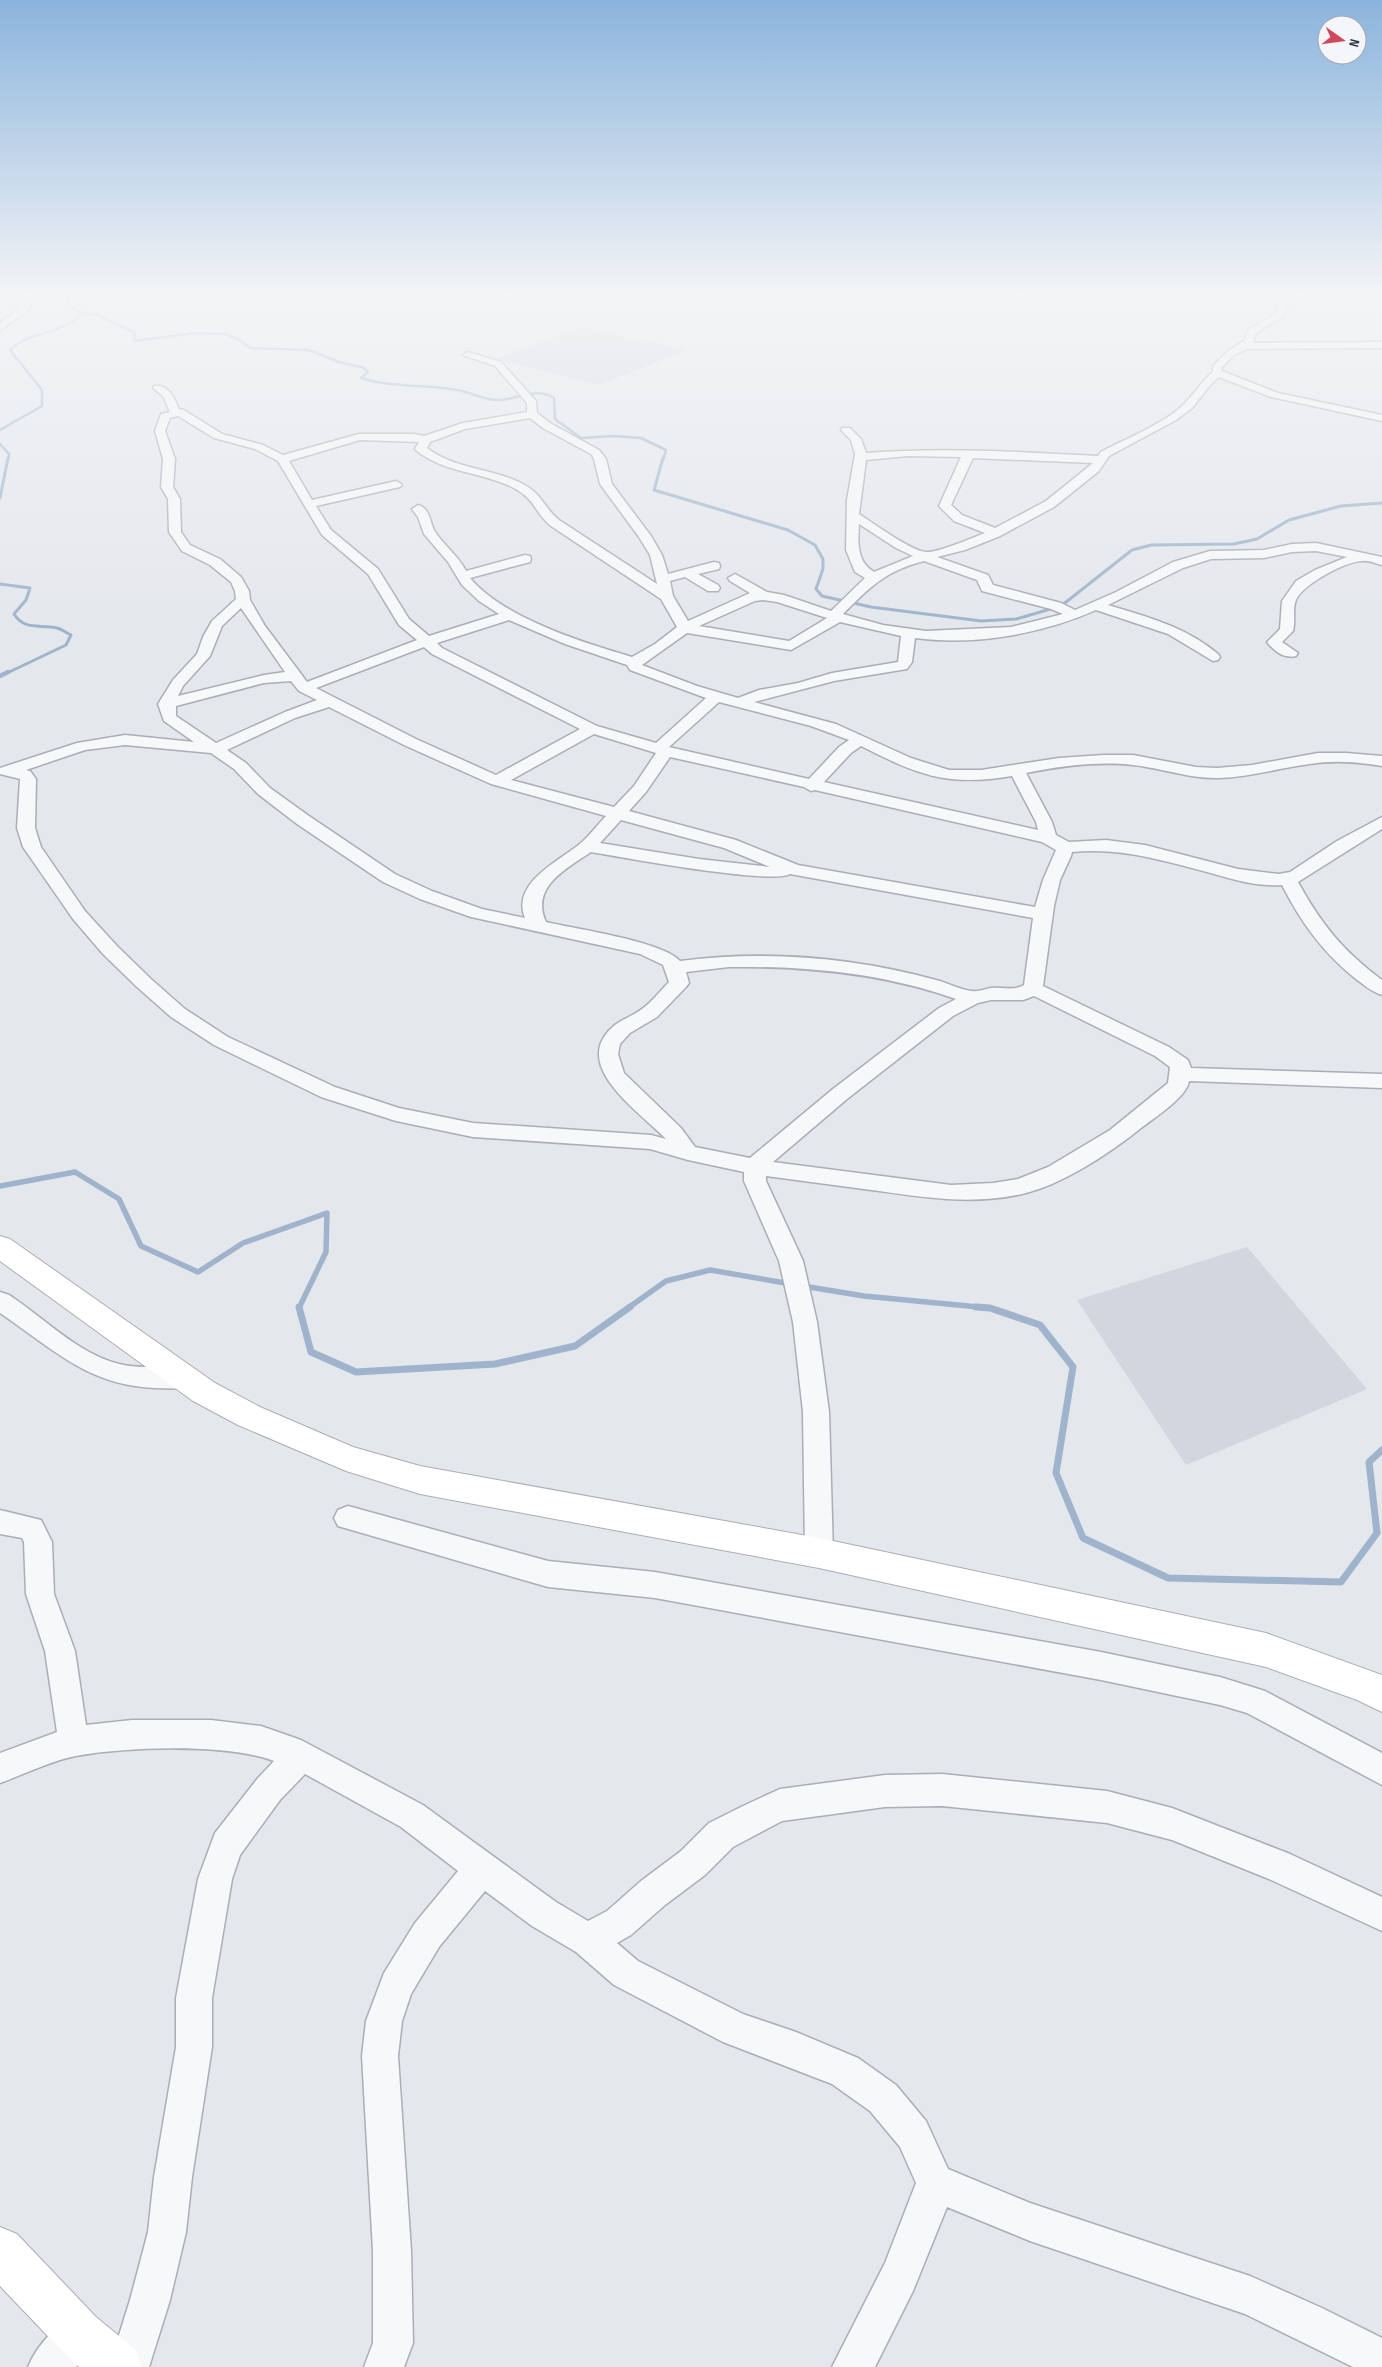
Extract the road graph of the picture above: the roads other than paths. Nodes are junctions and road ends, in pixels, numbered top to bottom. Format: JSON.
{"nodes":[{"id":1,"x":171,"y":404,"type":"edge"},
{"id":2,"x":532,"y":404,"type":"edge"},
{"id":3,"x":1189,"y":404,"type":"edge"},
{"id":4,"x":1319,"y":404,"type":"edge"},
{"id":5,"x":174,"y":412,"type":"junction"},
{"id":6,"x":532,"y":414,"type":"junction"},
{"id":7,"x":1382,"y":418,"type":"edge"},
{"id":8,"x":846,"y":430,"type":"dead end"},
{"id":9,"x":425,"y":440,"type":"junction"},
{"id":10,"x":968,"y":456,"type":"junction"},
{"id":11,"x":860,"y":457,"type":"junction"},
{"id":12,"x":282,"y":459,"type":"junction"},
{"id":13,"x":1100,"y":460,"type":"junction"},
{"id":14,"x":396,"y":485,"type":"dead end"},
{"id":15,"x":308,"y":504,"type":"junction"},
{"id":16,"x":418,"y":509,"type":"dead end"},
{"id":17,"x":854,"y":516,"type":"junction"},
{"id":18,"x":996,"y":532,"type":"junction"},
{"id":19,"x":924,"y":556,"type":"junction"},
{"id":20,"x":1360,"y":557,"type":"junction"},
{"id":21,"x":525,"y":559,"type":"dead end"},
{"id":22,"x":1382,"y":561,"type":"edge"},
{"id":23,"x":714,"y":566,"type":"dead end"},
{"id":24,"x":689,"y":574,"type":"junction"},
{"id":25,"x":462,"y":576,"type":"junction"},
{"id":26,"x":873,"y":577,"type":"junction"},
{"id":27,"x":735,"y":578,"type":"dead end"},
{"id":28,"x":664,"y":579,"type":"junction"},
{"id":29,"x":713,"y":588,"type":"dead end"},
{"id":30,"x":666,"y":596,"type":"junction"},
{"id":31,"x":763,"y":596,"type":"junction"},
{"id":32,"x":243,"y":600,"type":"junction"},
{"id":33,"x":1096,"y":606,"type":"junction"},
{"id":34,"x":842,"y":608,"type":"junction"},
{"id":35,"x":1066,"y":610,"type":"junction"},
{"id":36,"x":510,"y":615,"type":"junction"},
{"id":37,"x":684,"y":628,"type":"junction"},
{"id":38,"x":908,"y":633,"type":"junction"},
{"id":39,"x":426,"y":643,"type":"junction"},
{"id":40,"x":1291,"y":653,"type":"dead end"},
{"id":41,"x":1213,"y":657,"type":"dead end"},
{"id":42,"x":634,"y":662,"type":"junction"},
{"id":43,"x":294,"y":676,"type":"junction"},
{"id":44,"x":304,"y":688,"type":"junction"},
{"id":45,"x":716,"y":697,"type":"junction"},
{"id":46,"x":330,"y":701,"type":"junction"},
{"id":47,"x":740,"y":702,"type":"junction"},
{"id":48,"x":166,"y":704,"type":"junction"},
{"id":49,"x":592,"y":730,"type":"junction"},
{"id":50,"x":859,"y":740,"type":"junction"},
{"id":51,"x":216,"y":749,"type":"junction"},
{"id":52,"x":662,"y":750,"type":"junction"},
{"id":53,"x":1382,"y":761,"type":"edge"},
{"id":54,"x":1017,"y":770,"type":"junction"},
{"id":55,"x":4,"y":772,"type":"edge"},
{"id":56,"x":497,"y":781,"type":"junction"},
{"id":57,"x":811,"y":786,"type":"junction"},
{"id":58,"x":616,"y":813,"type":"junction"},
{"id":59,"x":1382,"y":822,"type":"edge"},
{"id":60,"x":1048,"y":838,"type":"junction"},
{"id":61,"x":588,"y":846,"type":"junction"},
{"id":62,"x":1066,"y":848,"type":"junction"},
{"id":63,"x":794,"y":870,"type":"junction"},
{"id":64,"x":1288,"y":879,"type":"junction"},
{"id":65,"x":1043,"y":914,"type":"junction"},
{"id":66,"x":538,"y":926,"type":"junction"},
{"id":67,"x":676,"y":967,"type":"junction"},
{"id":68,"x":1033,"y":988,"type":"junction"},
{"id":69,"x":1382,"y":989,"type":"edge"},
{"id":70,"x":972,"y":998,"type":"junction"},
{"id":71,"x":1180,"y":1074,"type":"junction"},
{"id":72,"x":1382,"y":1082,"type":"edge"},
{"id":73,"x":688,"y":1153,"type":"junction"},
{"id":74,"x":755,"y":1168,"type":"junction"},
{"id":75,"x":0,"y":1246,"type":"edge"},
{"id":76,"x":0,"y":1301,"type":"edge"},
{"id":77,"x":183,"y":1379,"type":"junction"},
{"id":78,"x":348,"y":1518,"type":"dead end"},
{"id":79,"x":0,"y":1522,"type":"edge"},
{"id":80,"x":819,"y":1553,"type":"junction"},
{"id":81,"x":1382,"y":1695,"type":"edge"},
{"id":82,"x":74,"y":1741,"type":"junction"},
{"id":83,"x":301,"y":1756,"type":"junction"},
{"id":84,"x":0,"y":1768,"type":"edge"},
{"id":85,"x":1382,"y":1770,"type":"edge"},
{"id":86,"x":483,"y":1867,"type":"junction"},
{"id":87,"x":1382,"y":1914,"type":"edge"},
{"id":88,"x":588,"y":1940,"type":"junction"},
{"id":89,"x":935,"y":2182,"type":"junction"},
{"id":90,"x":0,"y":2252,"type":"edge"},
{"id":91,"x":64,"y":2350,"type":"edge"},
{"id":92,"x":1382,"y":2360,"type":"edge"},
{"id":93,"x":117,"y":2367,"type":"edge"},
{"id":94,"x":129,"y":2367,"type":"edge"},
{"id":95,"x":384,"y":2367,"type":"edge"},
{"id":96,"x":852,"y":2367,"type":"edge"}],
"edges":[{"from":1,"to":5,"type":"street"},
{"from":2,"to":6,"type":"street"},
{"from":3,"to":13,"type":"street"},
{"from":4,"to":7,"type":"street"},
{"from":5,"to":12,"type":"street"},
{"from":5,"to":32,"type":"street"},
{"from":6,"to":9,"type":"street"},
{"from":6,"to":28,"type":"street"},
{"from":8,"to":11,"type":"street"},
{"from":9,"to":12,"type":"street"},
{"from":9,"to":30,"type":"street"},
{"from":10,"to":11,"type":"street"},
{"from":10,"to":13,"type":"street"},
{"from":10,"to":18,"type":"street"},
{"from":11,"to":17,"type":"street"},
{"from":12,"to":15,"type":"street"},
{"from":13,"to":18,"type":"street"},
{"from":14,"to":15,"type":"street"},
{"from":15,"to":39,"type":"street"},
{"from":16,"to":25,"type":"street"},
{"from":17,"to":19,"type":"street"},
{"from":17,"to":26,"type":"street"},
{"from":18,"to":19,"type":"street"},
{"from":19,"to":26,"type":"street"},
{"from":19,"to":35,"type":"street"},
{"from":20,"to":22,"type":"street"},
{"from":20,"to":33,"type":"street"},
{"from":20,"to":40,"type":"street"},
{"from":21,"to":25,"type":"street"},
{"from":23,"to":24,"type":"street"},
{"from":24,"to":28,"type":"street"},
{"from":24,"to":29,"type":"street"},
{"from":25,"to":36,"type":"street"},
{"from":26,"to":34,"type":"street"},
{"from":27,"to":31,"type":"street"},
{"from":28,"to":30,"type":"street"},
{"from":30,"to":37,"type":"street"},
{"from":31,"to":34,"type":"street"},
{"from":31,"to":37,"type":"street"},
{"from":32,"to":43,"type":"street"},
{"from":32,"to":48,"type":"street"},
{"from":33,"to":35,"type":"street"},
{"from":33,"to":41,"type":"street"},
{"from":34,"to":37,"type":"street"},
{"from":34,"to":38,"type":"street"},
{"from":35,"to":38,"type":"street"},
{"from":36,"to":39,"type":"street"},
{"from":36,"to":42,"type":"street"},
{"from":37,"to":42,"type":"street"},
{"from":38,"to":47,"type":"street"},
{"from":39,"to":44,"type":"street"},
{"from":39,"to":49,"type":"street"},
{"from":42,"to":45,"type":"street"},
{"from":43,"to":44,"type":"street"},
{"from":43,"to":48,"type":"street"},
{"from":44,"to":46,"type":"street"},
{"from":45,"to":47,"type":"street"},
{"from":45,"to":52,"type":"street"},
{"from":46,"to":51,"type":"street"},
{"from":46,"to":56,"type":"street"},
{"from":47,"to":50,"type":"street"},
{"from":48,"to":51,"type":"street"},
{"from":49,"to":52,"type":"street"},
{"from":49,"to":56,"type":"street"},
{"from":50,"to":54,"type":"street"},
{"from":50,"to":57,"type":"street"},
{"from":51,"to":55,"type":"street"},
{"from":51,"to":66,"type":"street"},
{"from":52,"to":57,"type":"street"},
{"from":52,"to":58,"type":"street"},
{"from":53,"to":54,"type":"street"},
{"from":54,"to":60,"type":"street"},
{"from":55,"to":73,"type":"street"},
{"from":56,"to":58,"type":"street"},
{"from":57,"to":60,"type":"street"},
{"from":58,"to":61,"type":"street"},
{"from":58,"to":63,"type":"street"},
{"from":59,"to":64,"type":"street"},
{"from":60,"to":62,"type":"street"},
{"from":61,"to":63,"type":"street"},
{"from":61,"to":66,"type":"street"},
{"from":62,"to":64,"type":"street"},
{"from":62,"to":65,"type":"street"},
{"from":63,"to":65,"type":"street"},
{"from":64,"to":69,"type":"street"},
{"from":65,"to":68,"type":"street"},
{"from":66,"to":67,"type":"street"},
{"from":67,"to":70,"type":"street"},
{"from":67,"to":73,"type":"street"},
{"from":68,"to":70,"type":"street"},
{"from":68,"to":71,"type":"street"},
{"from":70,"to":74,"type":"street"},
{"from":71,"to":72,"type":"street"},
{"from":71,"to":74,"type":"street"},
{"from":73,"to":74,"type":"street"},
{"from":74,"to":80,"type":"street"},
{"from":75,"to":77,"type":"main road"},
{"from":76,"to":77,"type":"street"},
{"from":77,"to":80,"type":"main road"},
{"from":78,"to":85,"type":"street"},
{"from":79,"to":82,"type":"street"},
{"from":80,"to":81,"type":"main road"},
{"from":82,"to":83,"type":"street"},
{"from":82,"to":84,"type":"street"},
{"from":83,"to":86,"type":"street"},
{"from":83,"to":94,"type":"street"},
{"from":86,"to":88,"type":"street"},
{"from":86,"to":95,"type":"street"},
{"from":87,"to":88,"type":"street"},
{"from":88,"to":89,"type":"street"},
{"from":89,"to":92,"type":"street"},
{"from":89,"to":96,"type":"street"},
{"from":90,"to":91,"type":"main road"},
{"from":91,"to":93,"type":"main road"}]}
